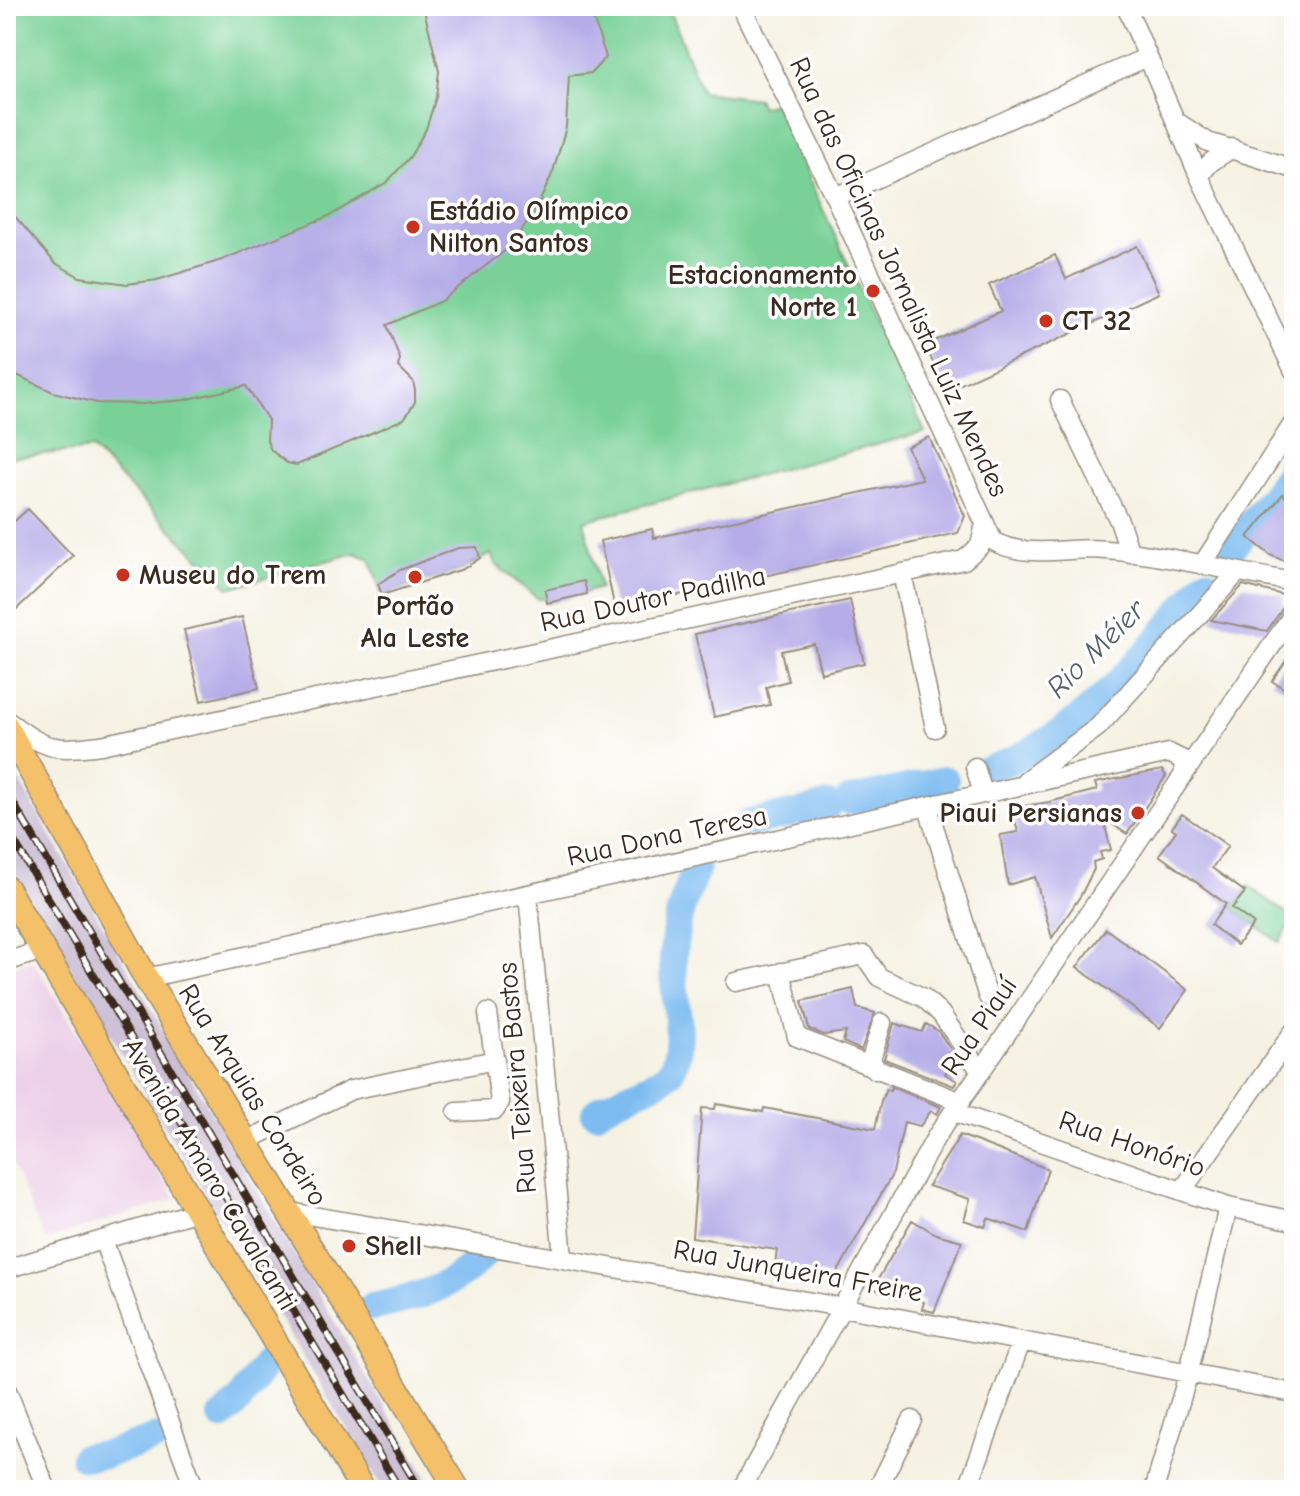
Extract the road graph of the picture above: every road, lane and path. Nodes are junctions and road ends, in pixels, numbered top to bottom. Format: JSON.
{"nodes":[{"id":1,"x":741,"y":6,"type":"edge"},
{"id":2,"x":1126,"y":6,"type":"edge"},
{"id":3,"x":1145,"y":58,"type":"junction"},
{"id":4,"x":1174,"y":121,"type":"junction"},
{"id":5,"x":1232,"y":148,"type":"junction"},
{"id":6,"x":1294,"y":169,"type":"edge"},
{"id":7,"x":1199,"y":176,"type":"junction"},
{"id":8,"x":835,"y":197,"type":"junction"},
{"id":9,"x":1294,"y":371,"type":"edge"},
{"id":10,"x":1060,"y":400,"type":"dead end"},
{"id":11,"x":1294,"y":422,"type":"edge"},
{"id":12,"x":984,"y":528,"type":"junction"},
{"id":13,"x":1130,"y":553,"type":"junction"},
{"id":14,"x":1202,"y":565,"type":"junction"},
{"id":15,"x":902,"y":573,"type":"junction"},
{"id":16,"x":1237,"y":573,"type":"junction"},
{"id":17,"x":1294,"y":582,"type":"edge"},
{"id":18,"x":1294,"y":613,"type":"edge"},
{"id":19,"x":6,"y":720,"type":"edge"},
{"id":20,"x":6,"y":726,"type":"edge"},
{"id":21,"x":935,"y":728,"type":"dead end"},
{"id":22,"x":1184,"y":774,"type":"junction"},
{"id":23,"x":1017,"y":786,"type":"junction"},
{"id":24,"x":928,"y":808,"type":"junction"},
{"id":25,"x":6,"y":888,"type":"edge"},
{"id":26,"x":528,"y":895,"type":"junction"},
{"id":27,"x":43,"y":950,"type":"junction"},
{"id":28,"x":6,"y":962,"type":"edge"},
{"id":29,"x":781,"y":972,"type":"junction"},
{"id":30,"x":146,"y":978,"type":"junction"},
{"id":31,"x":736,"y":982,"type":"dead end"},
{"id":32,"x":988,"y":997,"type":"dead end"},
{"id":33,"x":488,"y":1013,"type":"dead end"},
{"id":34,"x":882,"y":1023,"type":"dead end"},
{"id":35,"x":1294,"y":1031,"type":"edge"},
{"id":36,"x":495,"y":1060,"type":"junction"},
{"id":37,"x":876,"y":1070,"type":"junction"},
{"id":38,"x":981,"y":1072,"type":"junction"},
{"id":39,"x":957,"y":1107,"type":"junction"},
{"id":40,"x":457,"y":1112,"type":"dead end"},
{"id":41,"x":246,"y":1141,"type":"junction"},
{"id":42,"x":1182,"y":1191,"type":"junction"},
{"id":43,"x":1228,"y":1207,"type":"junction"},
{"id":44,"x":195,"y":1212,"type":"junction"},
{"id":45,"x":290,"y":1212,"type":"junction"},
{"id":46,"x":1294,"y":1221,"type":"edge"},
{"id":47,"x":103,"y":1240,"type":"junction"},
{"id":48,"x":563,"y":1257,"type":"junction"},
{"id":49,"x":6,"y":1269,"type":"edge"},
{"id":50,"x":841,"y":1307,"type":"junction"},
{"id":51,"x":1021,"y":1342,"type":"junction"},
{"id":52,"x":1188,"y":1375,"type":"junction"},
{"id":53,"x":6,"y":1388,"type":"edge"},
{"id":54,"x":1294,"y":1393,"type":"edge"},
{"id":55,"x":912,"y":1420,"type":"dead end"},
{"id":56,"x":47,"y":1490,"type":"edge"},
{"id":57,"x":195,"y":1490,"type":"edge"},
{"id":58,"x":363,"y":1490,"type":"edge"},
{"id":59,"x":458,"y":1490,"type":"edge"},
{"id":60,"x":741,"y":1490,"type":"edge"},
{"id":61,"x":877,"y":1490,"type":"edge"},
{"id":62,"x":967,"y":1490,"type":"edge"},
{"id":63,"x":1154,"y":1490,"type":"edge"}],
"edges":[{"from":1,"to":8,"type":"street","name":"Rua das Oficinas Jornalista Luiz Mendes"},
{"from":2,"to":3,"type":"street"},
{"from":3,"to":4,"type":"street"},
{"from":3,"to":8,"type":"street"},
{"from":4,"to":5,"type":"street"},
{"from":4,"to":7,"type":"street"},
{"from":5,"to":6,"type":"street"},
{"from":5,"to":7,"type":"street"},
{"from":7,"to":9,"type":"street"},
{"from":8,"to":12,"type":"street","name":"Rua das Oficinas Jornalista Luiz Mendes"},
{"from":10,"to":13,"type":"street"},
{"from":11,"to":14,"type":"street"},
{"from":12,"to":13,"type":"street"},
{"from":12,"to":15,"type":"street","name":"Rua Doutor Padilha"},
{"from":13,"to":14,"type":"street"},
{"from":14,"to":16,"type":"street"},
{"from":15,"to":19,"type":"street","name":"Rua Doutor Padilha"},
{"from":15,"to":21,"type":"street"},
{"from":16,"to":17,"type":"street"},
{"from":16,"to":23,"type":"street"},
{"from":18,"to":22,"type":"street","name":"Rua Piauí"},
{"from":20,"to":30,"type":"main road","name":"Rua Arquias Cordeiro"},
{"from":22,"to":23,"type":"street","name":"Rua Dona Teresa"},
{"from":22,"to":38,"type":"street","name":"Rua Piauí"},
{"from":23,"to":24,"type":"street","name":"Rua Dona Teresa"},
{"from":24,"to":26,"type":"street","name":"Rua Dona Teresa"},
{"from":24,"to":32,"type":"street"},
{"from":25,"to":27,"type":"main road","name":"Avenida Amaro Cavalcanti"},
{"from":26,"to":30,"type":"street","name":"Rua Dona Teresa"},
{"from":26,"to":48,"type":"street","name":"Rua Teixeira Bastos"},
{"from":27,"to":28,"type":"street"},
{"from":27,"to":44,"type":"main road","name":"Avenida Amaro Cavalcanti"},
{"from":29,"to":31,"type":"street"},
{"from":29,"to":37,"type":"street","name":"Rua Honório"},
{"from":29,"to":38,"type":"street"},
{"from":30,"to":41,"type":"main road","name":"Rua Arquias Cordeiro"},
{"from":33,"to":36,"type":"street"},
{"from":34,"to":37,"type":"street"},
{"from":35,"to":42,"type":"street"},
{"from":36,"to":40,"type":"street"},
{"from":36,"to":41,"type":"street"},
{"from":37,"to":39,"type":"street","name":"Rua Honório"},
{"from":38,"to":39,"type":"street","name":"Rua Piauí"},
{"from":39,"to":42,"type":"street","name":"Rua Honório"},
{"from":39,"to":50,"type":"street","name":"Rua Piauí"},
{"from":41,"to":45,"type":"main road","name":"Rua Arquias Cordeiro"},
{"from":42,"to":43,"type":"street","name":"Rua Honório"},
{"from":43,"to":46,"type":"street","name":"Rua Honório"},
{"from":43,"to":52,"type":"street"},
{"from":44,"to":47,"type":"street"},
{"from":44,"to":58,"type":"main road","name":"Avenida Amaro Cavalcanti"},
{"from":45,"to":48,"type":"street","name":"Rua Junqueira Freire"},
{"from":45,"to":59,"type":"main road","name":"Rua Arquias Cordeiro"},
{"from":47,"to":49,"type":"street"},
{"from":47,"to":57,"type":"street"},
{"from":48,"to":50,"type":"street","name":"Rua Junqueira Freire"},
{"from":50,"to":51,"type":"street","name":"Rua Junqueira Freire"},
{"from":50,"to":60,"type":"street","name":"Rua Piauí"},
{"from":51,"to":52,"type":"street","name":"Rua Junqueira Freire"},
{"from":51,"to":62,"type":"street"},
{"from":52,"to":54,"type":"street","name":"Rua Junqueira Freire"},
{"from":52,"to":63,"type":"street"},
{"from":53,"to":56,"type":"street"},
{"from":55,"to":61,"type":"street"}]}
